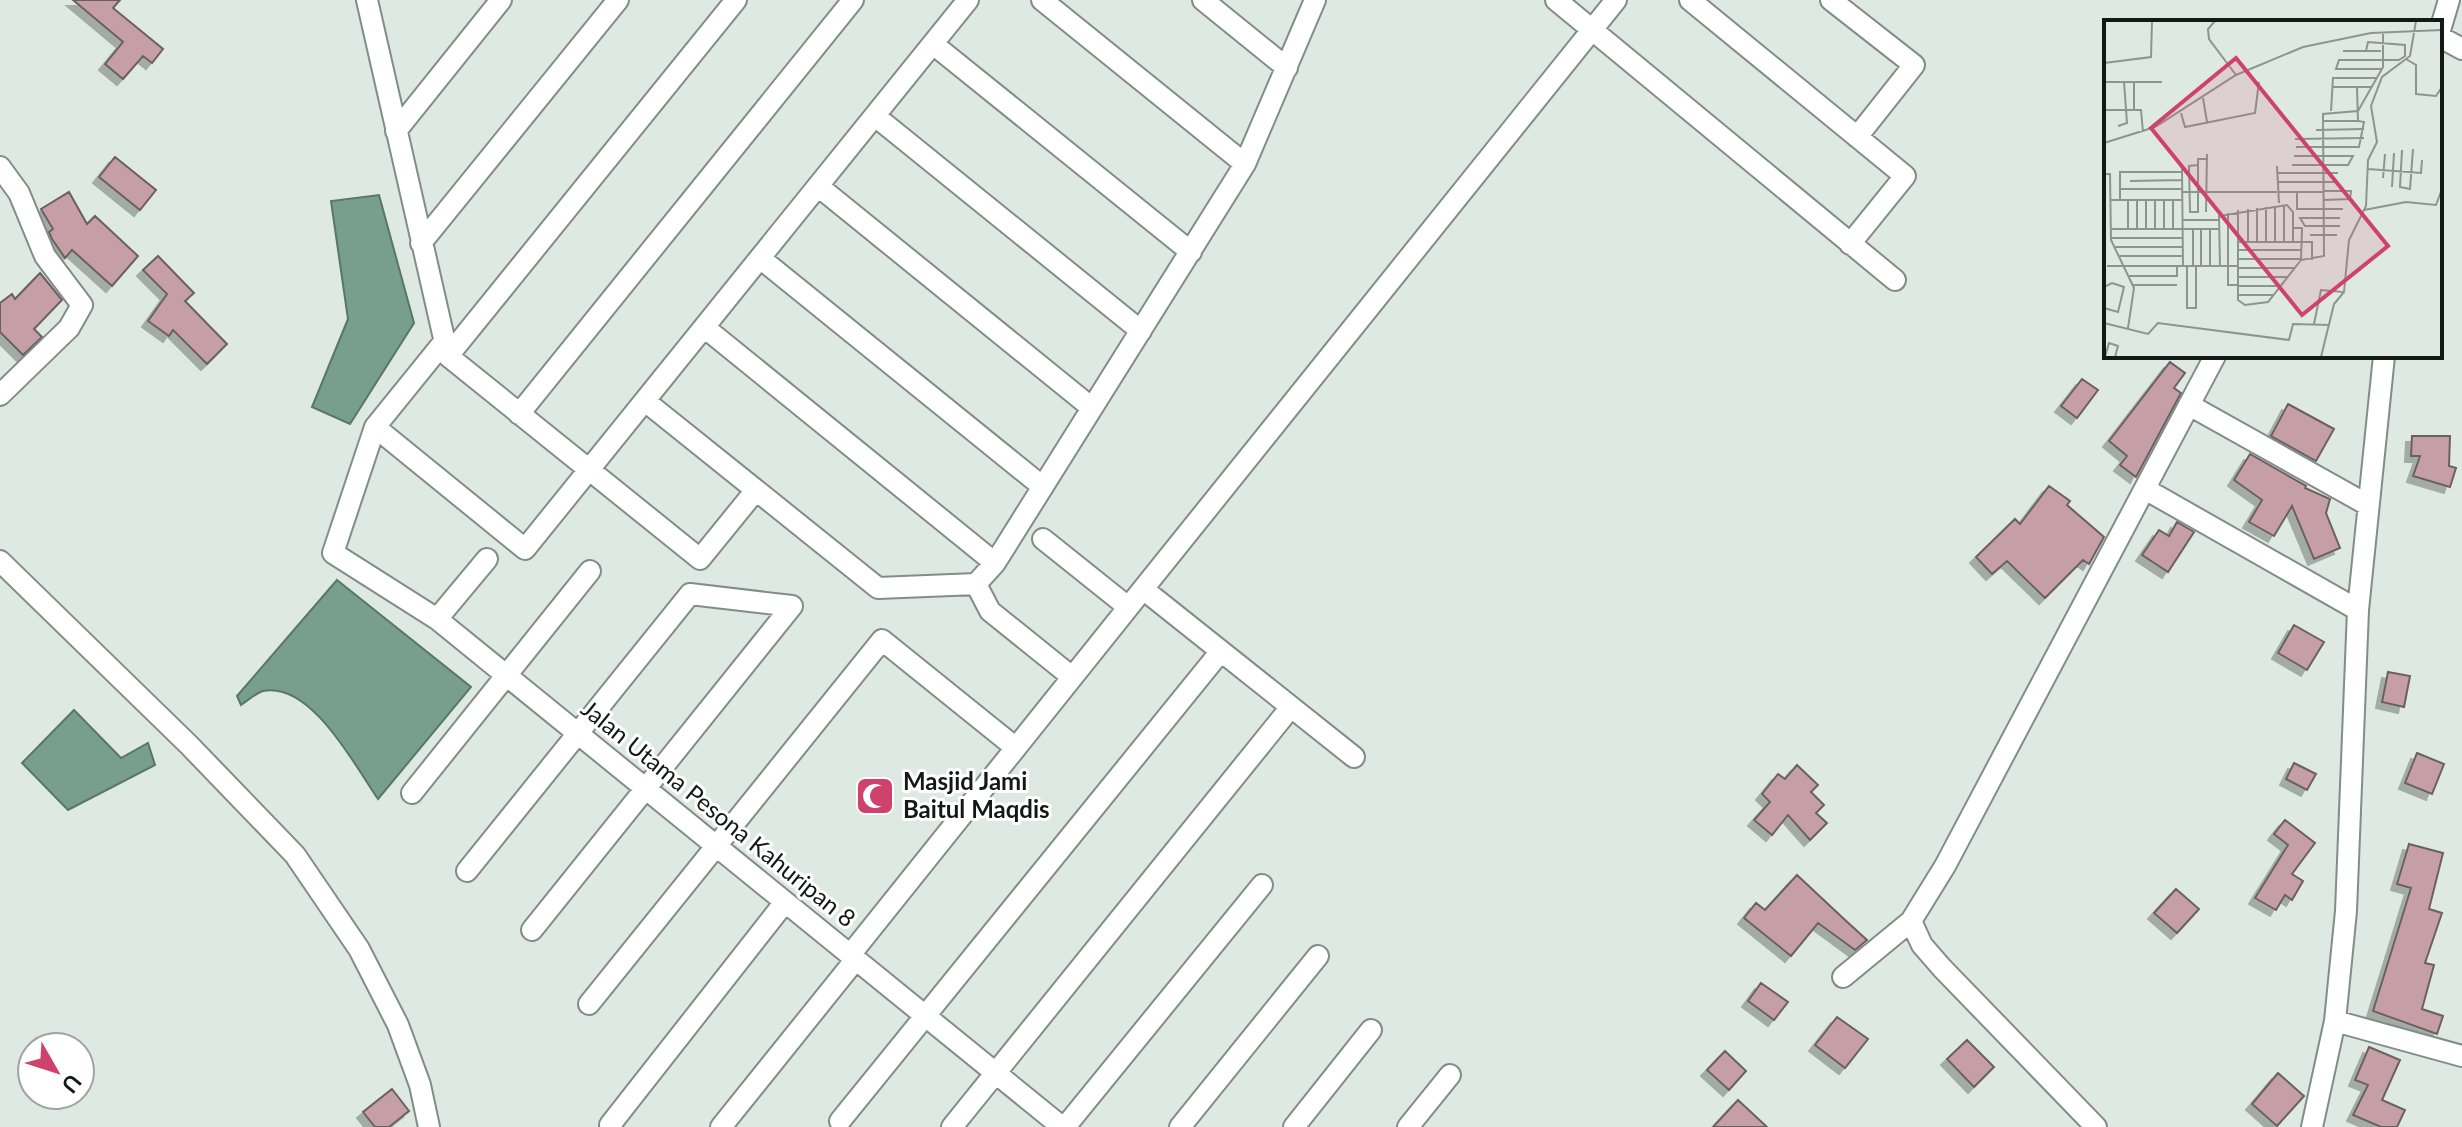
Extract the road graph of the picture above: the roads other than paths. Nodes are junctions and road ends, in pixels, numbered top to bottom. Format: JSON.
{"nodes":[{"id":1,"x":386,"y":0,"type":"edge"},
{"id":2,"x":501,"y":0,"type":"edge"},
{"id":3,"x":618,"y":0,"type":"edge"},
{"id":4,"x":736,"y":0,"type":"edge"},
{"id":5,"x":853,"y":0,"type":"edge"},
{"id":6,"x":968,"y":0,"type":"edge"},
{"id":7,"x":1042,"y":0,"type":"edge"},
{"id":8,"x":1203,"y":0,"type":"edge"},
{"id":9,"x":1315,"y":0,"type":"edge"},
{"id":10,"x":1556,"y":0,"type":"edge"},
{"id":11,"x":1616,"y":0,"type":"edge"},
{"id":12,"x":1690,"y":0,"type":"edge"},
{"id":13,"x":1831,"y":0,"type":"edge"},
{"id":14,"x":2449,"y":0,"type":"edge"},
{"id":15,"x":369,"y":9,"type":"edge"},
{"id":16,"x":2442,"y":23,"type":"edge"},
{"id":17,"x":1592,"y":30,"type":"junction"},
{"id":18,"x":2442,"y":38,"type":"edge"},
{"id":19,"x":933,"y":44,"type":"junction"},
{"id":20,"x":2462,"y":49,"type":"edge"},
{"id":21,"x":1287,"y":68,"type":"junction"},
{"id":22,"x":875,"y":116,"type":"junction"},
{"id":23,"x":396,"y":131,"type":"junction"},
{"id":24,"x":1857,"y":137,"type":"junction"},
{"id":25,"x":1245,"y":164,"type":"junction"},
{"id":26,"x":0,"y":167,"type":"edge"},
{"id":27,"x":818,"y":186,"type":"junction"},
{"id":28,"x":421,"y":243,"type":"junction"},
{"id":29,"x":1850,"y":244,"type":"junction"},
{"id":30,"x":1191,"y":252,"type":"junction"},
{"id":31,"x":760,"y":258,"type":"junction"},
{"id":32,"x":1895,"y":280,"type":"dead end"},
{"id":33,"x":704,"y":327,"type":"junction"},
{"id":34,"x":1141,"y":331,"type":"junction"},
{"id":35,"x":446,"y":350,"type":"junction"},
{"id":36,"x":2214,"y":358,"type":"edge"},
{"id":37,"x":2384,"y":358,"type":"edge"},
{"id":38,"x":0,"y":395,"type":"edge"},
{"id":39,"x":645,"y":401,"type":"junction"},
{"id":40,"x":2191,"y":406,"type":"junction"},
{"id":41,"x":1092,"y":408,"type":"junction"},
{"id":42,"x":519,"y":414,"type":"junction"},
{"id":43,"x":375,"y":427,"type":"junction"},
{"id":44,"x":588,"y":470,"type":"junction"},
{"id":45,"x":1043,"y":487,"type":"junction"},
{"id":46,"x":2145,"y":489,"type":"junction"},
{"id":47,"x":756,"y":490,"type":"junction"},
{"id":48,"x":2366,"y":504,"type":"junction"},
{"id":49,"x":1043,"y":539,"type":"dead end"},
{"id":50,"x":487,"y":559,"type":"dead end"},
{"id":51,"x":0,"y":561,"type":"edge"},
{"id":52,"x":995,"y":563,"type":"junction"},
{"id":53,"x":590,"y":571,"type":"dead end"},
{"id":54,"x":976,"y":584,"type":"junction"},
{"id":55,"x":1143,"y":589,"type":"junction"},
{"id":56,"x":1128,"y":607,"type":"junction"},
{"id":57,"x":2358,"y":610,"type":"junction"},
{"id":58,"x":437,"y":619,"type":"junction"},
{"id":59,"x":1221,"y":651,"type":"junction"},
{"id":60,"x":506,"y":676,"type":"junction"},
{"id":61,"x":1072,"y":677,"type":"junction"},
{"id":62,"x":1291,"y":707,"type":"junction"},
{"id":63,"x":577,"y":734,"type":"junction"},
{"id":64,"x":1016,"y":748,"type":"junction"},
{"id":65,"x":1354,"y":757,"type":"dead end"},
{"id":66,"x":645,"y":789,"type":"junction"},
{"id":67,"x":412,"y":793,"type":"dead end"},
{"id":68,"x":716,"y":846,"type":"junction"},
{"id":69,"x":467,"y":871,"type":"dead end"},
{"id":70,"x":1262,"y":885,"type":"dead end"},
{"id":71,"x":785,"y":902,"type":"junction"},
{"id":72,"x":1911,"y":921,"type":"junction"},
{"id":73,"x":532,"y":930,"type":"dead end"},
{"id":74,"x":1318,"y":956,"type":"dead end"},
{"id":75,"x":853,"y":957,"type":"junction"},
{"id":76,"x":1843,"y":977,"type":"dead end"},
{"id":77,"x":589,"y":1004,"type":"dead end"},
{"id":78,"x":925,"y":1016,"type":"junction"},
{"id":79,"x":2335,"y":1021,"type":"junction"},
{"id":80,"x":1371,"y":1030,"type":"dead end"},
{"id":81,"x":2462,"y":1056,"type":"edge"},
{"id":82,"x":995,"y":1073,"type":"junction"},
{"id":83,"x":1450,"y":1075,"type":"dead end"},
{"id":84,"x":840,"y":1121,"type":"dead end"},
{"id":85,"x":429,"y":1127,"type":"edge"},
{"id":86,"x":612,"y":1127,"type":"edge"},
{"id":87,"x":721,"y":1127,"type":"edge"},
{"id":88,"x":952,"y":1127,"type":"edge"},
{"id":89,"x":1064,"y":1127,"type":"edge"},
{"id":90,"x":1180,"y":1127,"type":"edge"},
{"id":91,"x":1294,"y":1127,"type":"edge"},
{"id":92,"x":1408,"y":1127,"type":"edge"},
{"id":93,"x":2096,"y":1127,"type":"edge"},
{"id":94,"x":2312,"y":1127,"type":"edge"}],
"edges":[{"from":1,"to":15,"type":"street"},
{"from":2,"to":23,"type":"street"},
{"from":3,"to":28,"type":"street"},
{"from":4,"to":35,"type":"street"},
{"from":5,"to":42,"type":"street"},
{"from":6,"to":19,"type":"street"},
{"from":7,"to":25,"type":"street"},
{"from":8,"to":21,"type":"street"},
{"from":9,"to":21,"type":"street"},
{"from":10,"to":17,"type":"street"},
{"from":11,"to":17,"type":"street"},
{"from":12,"to":24,"type":"street"},
{"from":13,"to":24,"type":"street"},
{"from":14,"to":16,"type":"street"},
{"from":15,"to":23,"type":"street"},
{"from":17,"to":29,"type":"street"},
{"from":17,"to":55,"type":"street"},
{"from":18,"to":20,"type":"street"},
{"from":19,"to":22,"type":"street"},
{"from":19,"to":30,"type":"street"},
{"from":21,"to":25,"type":"street"},
{"from":22,"to":27,"type":"street"},
{"from":22,"to":34,"type":"street"},
{"from":23,"to":28,"type":"street"},
{"from":24,"to":29,"type":"street"},
{"from":25,"to":30,"type":"street"},
{"from":26,"to":38,"type":"street"},
{"from":27,"to":31,"type":"street"},
{"from":27,"to":41,"type":"street"},
{"from":28,"to":35,"type":"street"},
{"from":29,"to":32,"type":"street"},
{"from":30,"to":34,"type":"street"},
{"from":31,"to":33,"type":"street"},
{"from":31,"to":45,"type":"street"},
{"from":33,"to":39,"type":"street"},
{"from":33,"to":52,"type":"street"},
{"from":34,"to":41,"type":"street"},
{"from":35,"to":42,"type":"street"},
{"from":35,"to":43,"type":"street"},
{"from":36,"to":40,"type":"street"},
{"from":37,"to":48,"type":"street"},
{"from":39,"to":44,"type":"street"},
{"from":39,"to":47,"type":"street"},
{"from":40,"to":46,"type":"street"},
{"from":40,"to":48,"type":"street"},
{"from":41,"to":45,"type":"street"},
{"from":42,"to":44,"type":"street"},
{"from":43,"to":44,"type":"street"},
{"from":43,"to":58,"type":"street","name":"Jalan Utama Pesona Kahuripan 8"},
{"from":44,"to":47,"type":"street"},
{"from":45,"to":52,"type":"street"},
{"from":46,"to":57,"type":"street"},
{"from":46,"to":72,"type":"street"},
{"from":47,"to":54,"type":"street"},
{"from":48,"to":57,"type":"street"},
{"from":49,"to":56,"type":"street"},
{"from":50,"to":58,"type":"street"},
{"from":51,"to":85,"type":"street"},
{"from":52,"to":54,"type":"street"},
{"from":53,"to":60,"type":"street"},
{"from":54,"to":61,"type":"street"},
{"from":55,"to":56,"type":"street"},
{"from":55,"to":59,"type":"street"},
{"from":56,"to":61,"type":"street"},
{"from":57,"to":79,"type":"street"},
{"from":58,"to":60,"type":"street","name":"Jalan Utama Pesona Kahuripan 8"},
{"from":59,"to":62,"type":"street"},
{"from":59,"to":78,"type":"street"},
{"from":60,"to":63,"type":"street","name":"Jalan Utama Pesona Kahuripan 8"},
{"from":60,"to":67,"type":"street"},
{"from":61,"to":64,"type":"street"},
{"from":62,"to":65,"type":"street"},
{"from":62,"to":82,"type":"street"},
{"from":63,"to":66,"type":"street","name":"Jalan Utama Pesona Kahuripan 8"},
{"from":63,"to":66,"type":"street"},
{"from":63,"to":69,"type":"street"},
{"from":64,"to":68,"type":"street"},
{"from":64,"to":75,"type":"street"},
{"from":66,"to":68,"type":"street","name":"Jalan Utama Pesona Kahuripan 8"},
{"from":66,"to":73,"type":"street"},
{"from":68,"to":71,"type":"street","name":"Jalan Utama Pesona Kahuripan 8"},
{"from":68,"to":77,"type":"street"},
{"from":70,"to":89,"type":"street"},
{"from":71,"to":75,"type":"street","name":"Jalan Utama Pesona Kahuripan 8"},
{"from":71,"to":86,"type":"street"},
{"from":72,"to":76,"type":"street"},
{"from":72,"to":93,"type":"street"},
{"from":74,"to":90,"type":"street"},
{"from":75,"to":78,"type":"street","name":"Jalan Utama Pesona Kahuripan 8"},
{"from":75,"to":87,"type":"street"},
{"from":78,"to":82,"type":"street","name":"Jalan Utama Pesona Kahuripan 8"},
{"from":78,"to":84,"type":"street"},
{"from":79,"to":81,"type":"street"},
{"from":79,"to":94,"type":"street"},
{"from":80,"to":91,"type":"street"},
{"from":82,"to":88,"type":"street"},
{"from":82,"to":89,"type":"street","name":"Jalan Utama Pesona Kahuripan 8"},
{"from":83,"to":92,"type":"street"}]}
